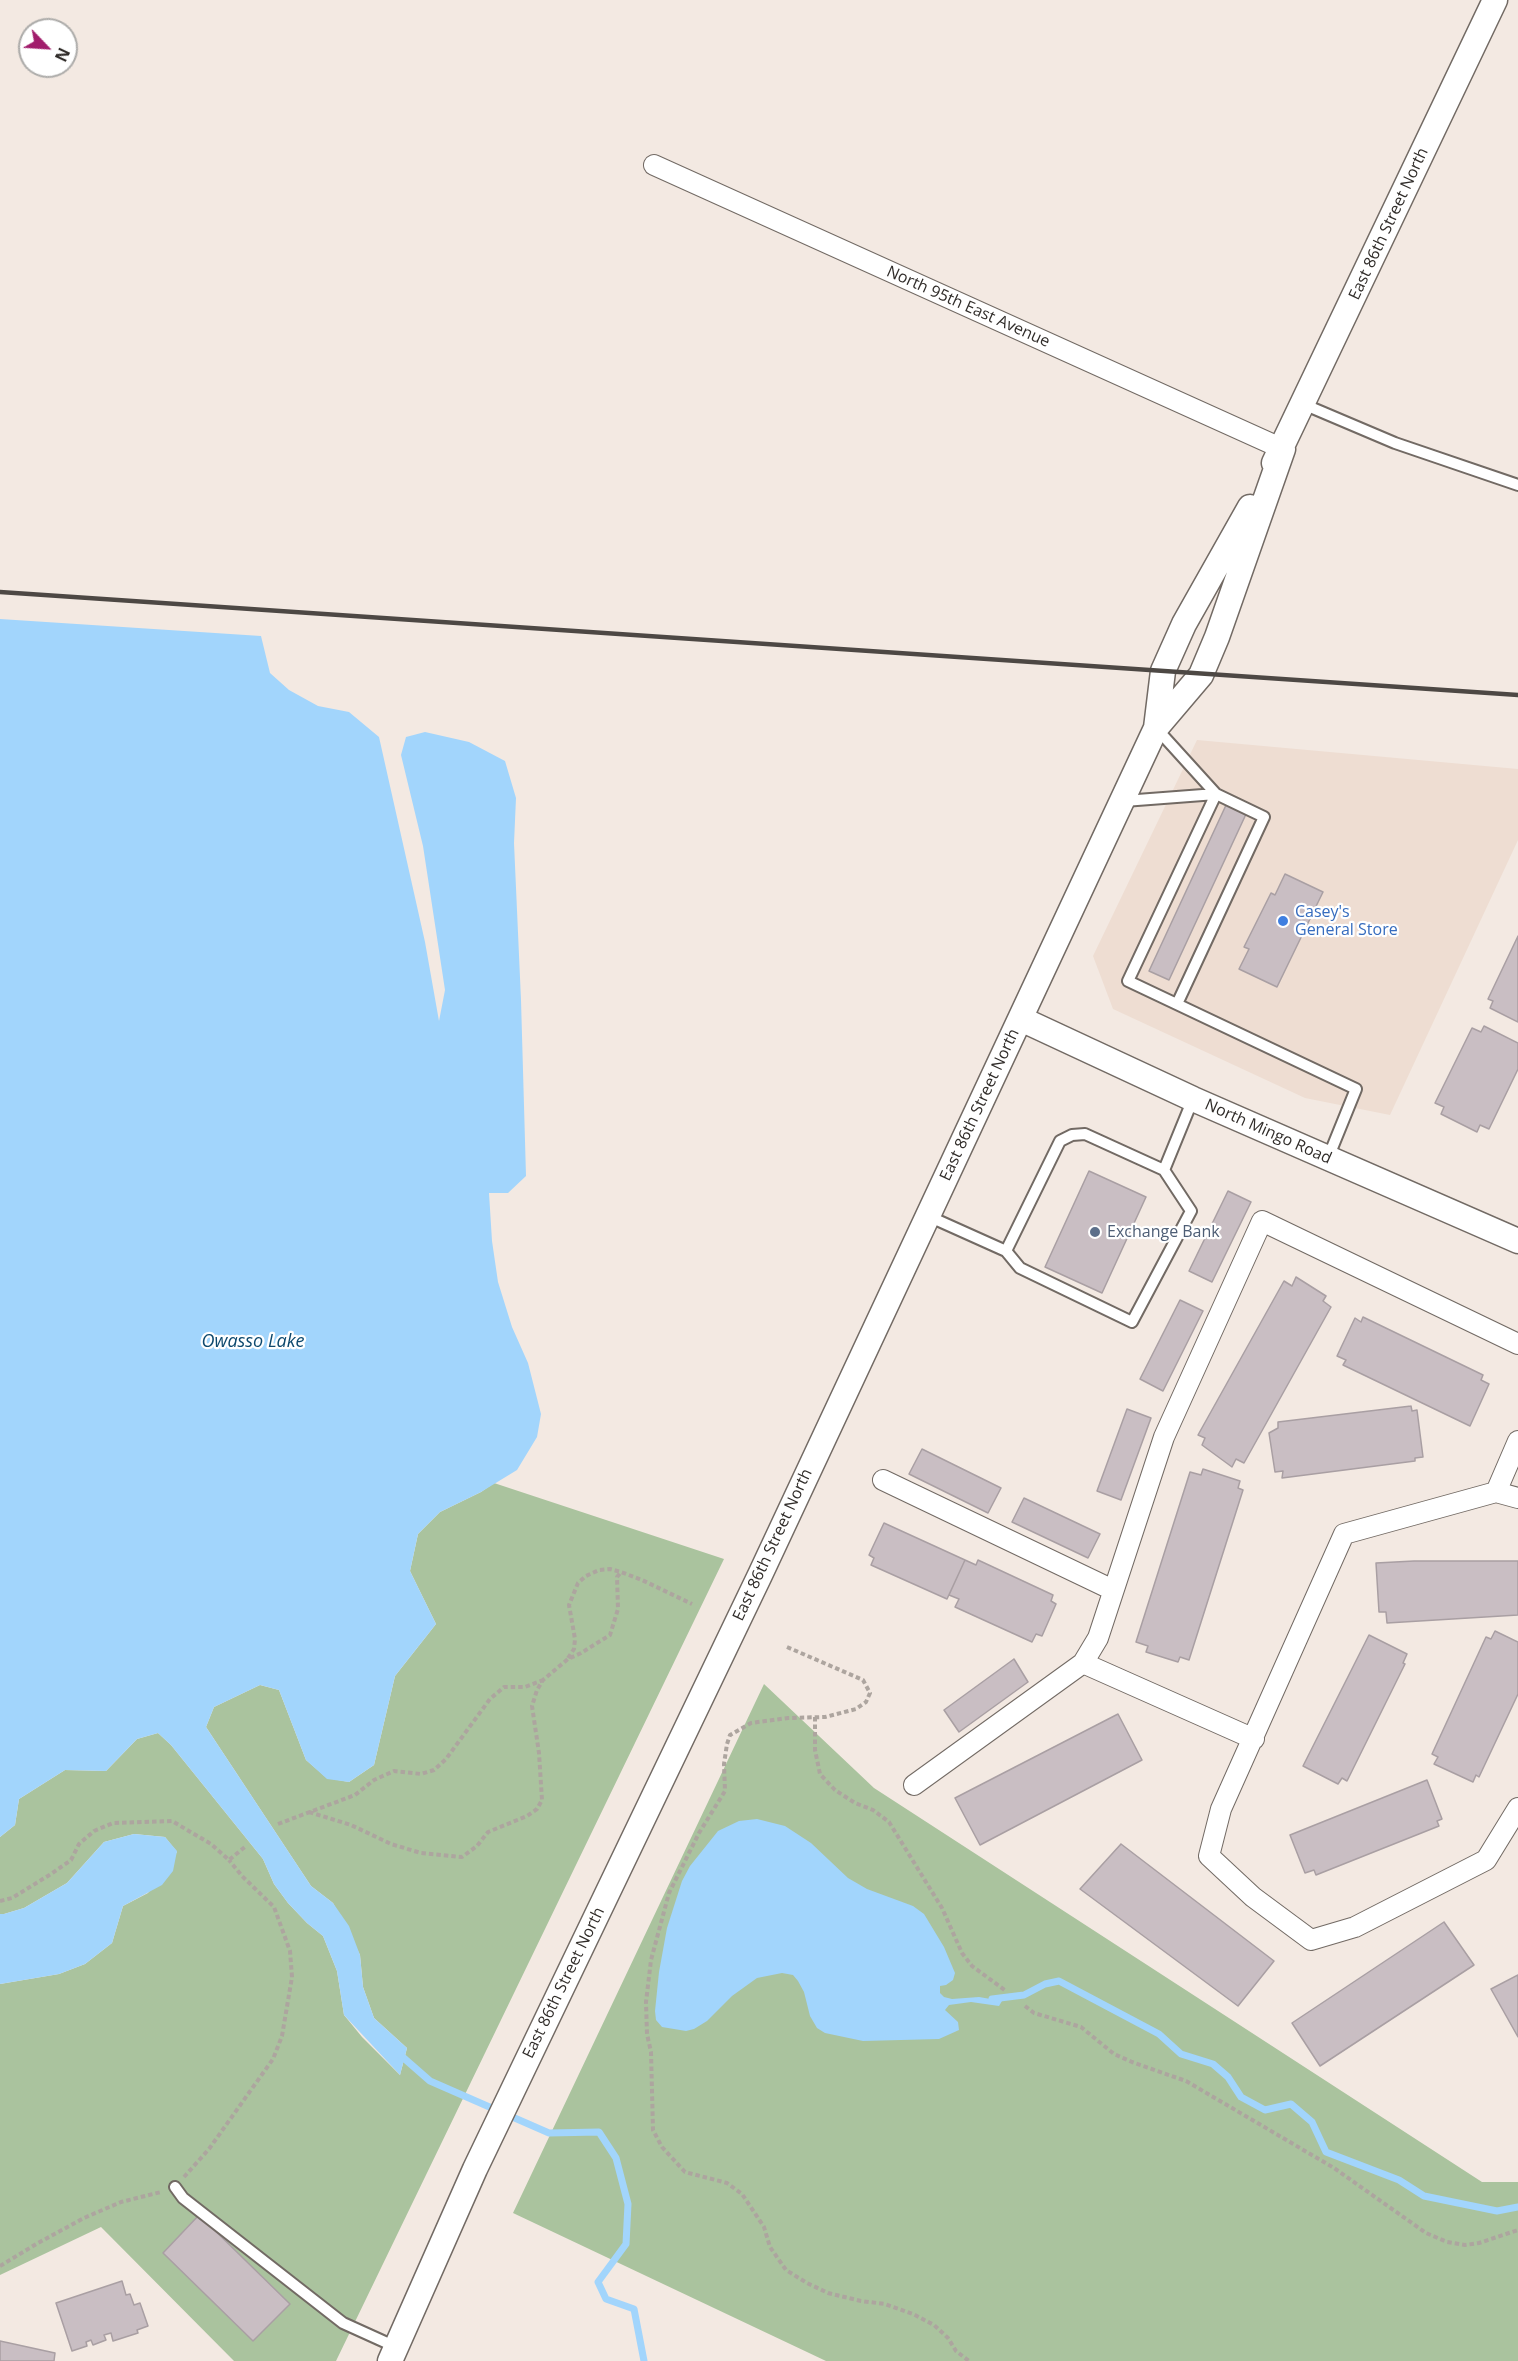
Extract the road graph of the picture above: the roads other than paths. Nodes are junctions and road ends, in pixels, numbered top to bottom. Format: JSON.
{"nodes":[{"id":1,"x":1495,"y":0,"type":"edge"},
{"id":2,"x":654,"y":165,"type":"dead end"},
{"id":3,"x":1303,"y":404,"type":"junction"},
{"id":4,"x":1282,"y":449,"type":"junction"},
{"id":5,"x":1518,"y":485,"type":"edge"},
{"id":6,"x":1156,"y":728,"type":"junction"},
{"id":7,"x":1216,"y":794,"type":"junction"},
{"id":8,"x":1122,"y":801,"type":"junction"},
{"id":9,"x":1177,"y":1004,"type":"junction"},
{"id":10,"x":1021,"y":1019,"type":"junction"},
{"id":11,"x":1193,"y":1099,"type":"junction"},
{"id":12,"x":1328,"y":1158,"type":"junction"},
{"id":13,"x":1164,"y":1170,"type":"junction"},
{"id":14,"x":928,"y":1216,"type":"junction"},
{"id":15,"x":1518,"y":1241,"type":"edge"},
{"id":16,"x":1006,"y":1251,"type":"junction"},
{"id":17,"x":1518,"y":1344,"type":"edge"},
{"id":18,"x":1518,"y":1441,"type":"edge"},
{"id":19,"x":883,"y":1480,"type":"dead end"},
{"id":20,"x":1496,"y":1492,"type":"junction"},
{"id":21,"x":1518,"y":1498,"type":"edge"},
{"id":22,"x":1113,"y":1590,"type":"junction"},
{"id":23,"x":1083,"y":1663,"type":"junction"},
{"id":24,"x":1254,"y":1739,"type":"junction"},
{"id":25,"x":914,"y":1785,"type":"dead end"},
{"id":26,"x":1518,"y":1808,"type":"edge"},
{"id":27,"x":175,"y":2187,"type":"road end"},
{"id":28,"x":393,"y":2354,"type":"edge"}],
"edges":[{"from":1,"to":3,"type":"street","name":"East 86th Street North"},
{"from":2,"to":4,"type":"street","name":"North 95th East Avenue"},
{"from":3,"to":4,"type":"street","name":"East 86th Street North"},
{"from":3,"to":5,"type":"lane"},
{"from":4,"to":6,"type":"street","name":"East 86th Street North"},
{"from":4,"to":6,"type":"street","name":"East 86th Street North"},
{"from":6,"to":7,"type":"lane"},
{"from":6,"to":8,"type":"street","name":"East 86th Street North"},
{"from":7,"to":8,"type":"lane"},
{"from":7,"to":9,"type":"lane"},
{"from":7,"to":9,"type":"lane"},
{"from":8,"to":10,"type":"street","name":"East 86th Street North"},
{"from":9,"to":12,"type":"lane"},
{"from":10,"to":11,"type":"street","name":"North Mingo Road"},
{"from":10,"to":14,"type":"street","name":"East 86th Street North"},
{"from":11,"to":12,"type":"street","name":"North Mingo Road"},
{"from":11,"to":13,"type":"lane"},
{"from":12,"to":15,"type":"street","name":"North Mingo Road"},
{"from":13,"to":16,"type":"lane"},
{"from":13,"to":16,"type":"lane"},
{"from":14,"to":16,"type":"lane"},
{"from":14,"to":28,"type":"street","name":"East 86th Street North"},
{"from":17,"to":22,"type":"street"},
{"from":18,"to":20,"type":"street"},
{"from":19,"to":22,"type":"street"},
{"from":20,"to":21,"type":"street"},
{"from":20,"to":24,"type":"street"},
{"from":22,"to":23,"type":"street"},
{"from":23,"to":24,"type":"street"},
{"from":23,"to":25,"type":"street"},
{"from":24,"to":26,"type":"street"},
{"from":27,"to":28,"type":"lane"}]}
